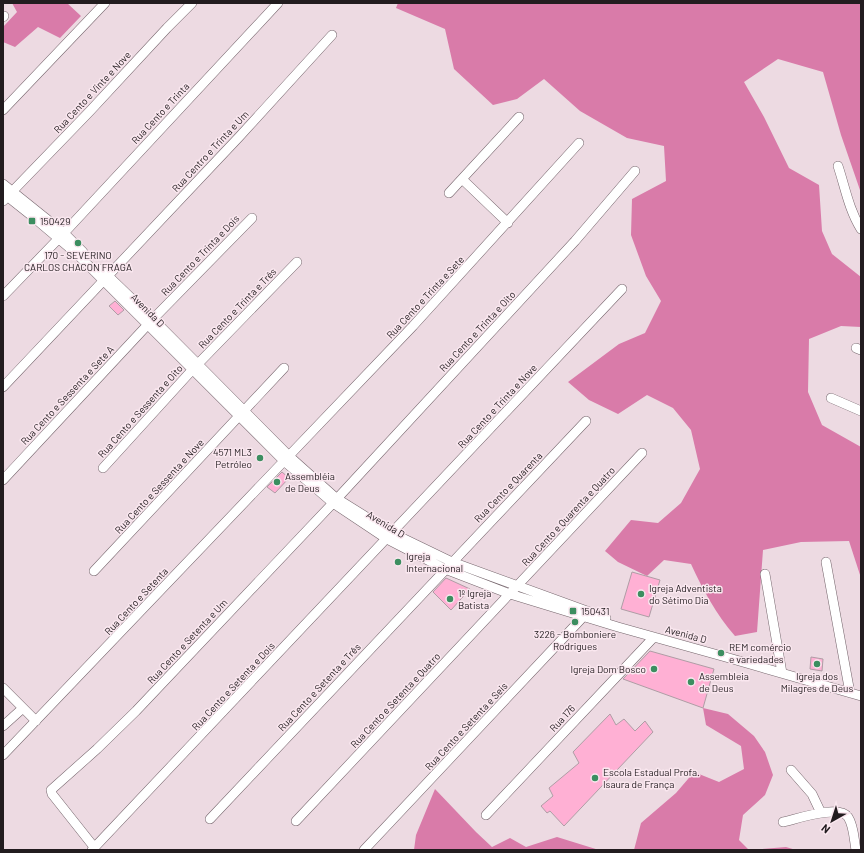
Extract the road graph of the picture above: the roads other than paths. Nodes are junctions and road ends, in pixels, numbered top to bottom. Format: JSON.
{"nodes":[{"id":1,"x":105,"y":3,"type":"edge"},
{"id":2,"x":192,"y":3,"type":"edge"},
{"id":3,"x":278,"y":3,"type":"edge"},
{"id":4,"x":332,"y":35,"type":"dead end"},
{"id":5,"x":3,"y":110,"type":"edge"},
{"id":6,"x":519,"y":117,"type":"dead end"},
{"id":7,"x":579,"y":143,"type":"dead end"},
{"id":8,"x":838,"y":166,"type":"dead end"},
{"id":9,"x":635,"y":171,"type":"dead end"},
{"id":10,"x":462,"y":179,"type":"junction"},
{"id":11,"x":3,"y":184,"type":"edge"},
{"id":12,"x":448,"y":194,"type":"dead end"},
{"id":13,"x":7,"y":195,"type":"edge"},
{"id":14,"x":252,"y":218,"type":"dead end"},
{"id":15,"x":508,"y":223,"type":"junction"},
{"id":16,"x":861,"y":229,"type":"edge"},
{"id":17,"x":62,"y":236,"type":"junction"},
{"id":18,"x":297,"y":262,"type":"dead end"},
{"id":19,"x":105,"y":278,"type":"junction"},
{"id":20,"x":622,"y":289,"type":"dead end"},
{"id":21,"x":3,"y":296,"type":"edge"},
{"id":22,"x":150,"y":322,"type":"junction"},
{"id":23,"x":195,"y":367,"type":"junction"},
{"id":24,"x":284,"y":368,"type":"dead end"},
{"id":25,"x":3,"y":387,"type":"edge"},
{"id":26,"x":831,"y":398,"type":"dead end"},
{"id":27,"x":861,"y":411,"type":"edge"},
{"id":28,"x":242,"y":414,"type":"junction"},
{"id":29,"x":586,"y":420,"type":"dead end"},
{"id":30,"x":642,"y":453,"type":"dead end"},
{"id":31,"x":286,"y":459,"type":"junction"},
{"id":32,"x":103,"y":468,"type":"dead end"},
{"id":33,"x":3,"y":480,"type":"edge"},
{"id":34,"x":334,"y":501,"type":"junction"},
{"id":35,"x":389,"y":536,"type":"junction"},
{"id":36,"x":452,"y":562,"type":"junction"},
{"id":37,"x":826,"y":562,"type":"dead end"},
{"id":38,"x":445,"y":569,"type":"junction"},
{"id":39,"x":94,"y":571,"type":"dead end"},
{"id":40,"x":765,"y":574,"type":"dead end"},
{"id":41,"x":517,"y":586,"type":"junction"},
{"id":42,"x":510,"y":594,"type":"junction"},
{"id":43,"x":583,"y":617,"type":"junction"},
{"id":44,"x":655,"y":634,"type":"junction"},
{"id":45,"x":782,"y":673,"type":"junction"},
{"id":46,"x":3,"y":688,"type":"edge"},
{"id":47,"x":850,"y":693,"type":"junction"},
{"id":48,"x":861,"y":696,"type":"edge"},
{"id":49,"x":23,"y":708,"type":"junction"},
{"id":50,"x":36,"y":721,"type":"junction"},
{"id":51,"x":3,"y":726,"type":"edge"},
{"id":52,"x":3,"y":756,"type":"edge"},
{"id":53,"x":791,"y":770,"type":"dead end"},
{"id":54,"x":821,"y":813,"type":"junction"},
{"id":55,"x":486,"y":815,"type":"dead end"},
{"id":56,"x":210,"y":819,"type":"dead end"},
{"id":57,"x":296,"y":821,"type":"dead end"},
{"id":58,"x":783,"y":822,"type":"dead end"},
{"id":59,"x":93,"y":849,"type":"edge"},
{"id":60,"x":364,"y":850,"type":"edge"},
{"id":61,"x":856,"y":850,"type":"edge"}],
"edges":[{"from":1,"to":5,"type":"street"},
{"from":2,"to":13,"type":"street","name":"Rua Cento e Vinte e Nove"},
{"from":3,"to":17,"type":"street","name":"Rua Cento e Trinta"},
{"from":4,"to":19,"type":"street","name":"Rua Centro e Trinta e Um"},
{"from":6,"to":10,"type":"street"},
{"from":7,"to":15,"type":"street","name":"Rua Cento e Trinta e Sete"},
{"from":8,"to":16,"type":"street"},
{"from":9,"to":34,"type":"street","name":"Rua Cento e Trinta e Oito"},
{"from":10,"to":12,"type":"street"},
{"from":10,"to":15,"type":"street"},
{"from":11,"to":13,"type":"street","name":"Avenida D"},
{"from":13,"to":17,"type":"street","name":"Avenida D"},
{"from":14,"to":22,"type":"street","name":"Rua Cento e Trinta e Dois"},
{"from":15,"to":31,"type":"street","name":"Rua Cento e Trinta e Sete"},
{"from":17,"to":19,"type":"street","name":"Avenida D"},
{"from":17,"to":21,"type":"street","name":"Rua Cento e Trinta"},
{"from":18,"to":23,"type":"street","name":"Rua Cento e Trinta e Três"},
{"from":19,"to":22,"type":"street","name":"Avenida D"},
{"from":19,"to":25,"type":"street","name":"Rua Centro e Trinta e Um"},
{"from":20,"to":35,"type":"street","name":"Rua Cento e Trinta e Nove"},
{"from":22,"to":23,"type":"street","name":"Avenida D"},
{"from":22,"to":33,"type":"street","name":"Rua Cento e Sessenta e Sete A"},
{"from":23,"to":28,"type":"street","name":"Avenida D"},
{"from":23,"to":32,"type":"street","name":"Rua Cento e Sessenta e Oito"},
{"from":24,"to":28,"type":"street","name":"Rua Cento e Sessenta e Nove"},
{"from":26,"to":27,"type":"street"},
{"from":28,"to":31,"type":"street","name":"Avenida D"},
{"from":28,"to":39,"type":"street","name":"Rua Cento e Sessenta e Nove"},
{"from":29,"to":36,"type":"street","name":"Rua Cento e Quarenta"},
{"from":30,"to":41,"type":"street","name":"Rua Cento e Quarenta e Quatro"},
{"from":31,"to":34,"type":"street","name":"Avenida D"},
{"from":31,"to":50,"type":"street","name":"Rua Cento e Setenta"},
{"from":34,"to":35,"type":"street","name":"Avenida D"},
{"from":34,"to":59,"type":"street","name":"Rua Cento e Setenta e Um"},
{"from":35,"to":36,"type":"street","name":"Avenida D"},
{"from":35,"to":38,"type":"street","name":"Avenida D"},
{"from":35,"to":59,"type":"street","name":"Rua Cento e Setenta e Dois"},
{"from":36,"to":38,"type":"street","name":"Rua Cento e Quarenta"},
{"from":36,"to":41,"type":"street","name":"Avenida D"},
{"from":37,"to":47,"type":"street"},
{"from":38,"to":42,"type":"street","name":"Avenida D"},
{"from":38,"to":56,"type":"street","name":"Rua Cento e Setenta e Três"},
{"from":40,"to":45,"type":"street"},
{"from":41,"to":42,"type":"street","name":"Rua Cento e Quarenta e Quatro"},
{"from":41,"to":44,"type":"street","name":"Avenida D"},
{"from":42,"to":43,"type":"street","name":"Avenida D"},
{"from":42,"to":57,"type":"street","name":"Rua Cento e Setenta e Quatro"},
{"from":43,"to":44,"type":"street","name":"Avenida D"},
{"from":43,"to":60,"type":"street","name":"Rua Cento e Setenta e Seis"},
{"from":44,"to":45,"type":"street","name":"Avenida D"},
{"from":44,"to":55,"type":"street","name":"Rua 176"},
{"from":45,"to":47,"type":"street","name":"Avenida D"},
{"from":46,"to":49,"type":"street"},
{"from":47,"to":48,"type":"street","name":"Avenida D"},
{"from":49,"to":50,"type":"street"},
{"from":49,"to":51,"type":"street"},
{"from":50,"to":52,"type":"street","name":"Rua Cento e Setenta"},
{"from":53,"to":54,"type":"street"},
{"from":54,"to":58,"type":"street"},
{"from":54,"to":61,"type":"street"}]}
